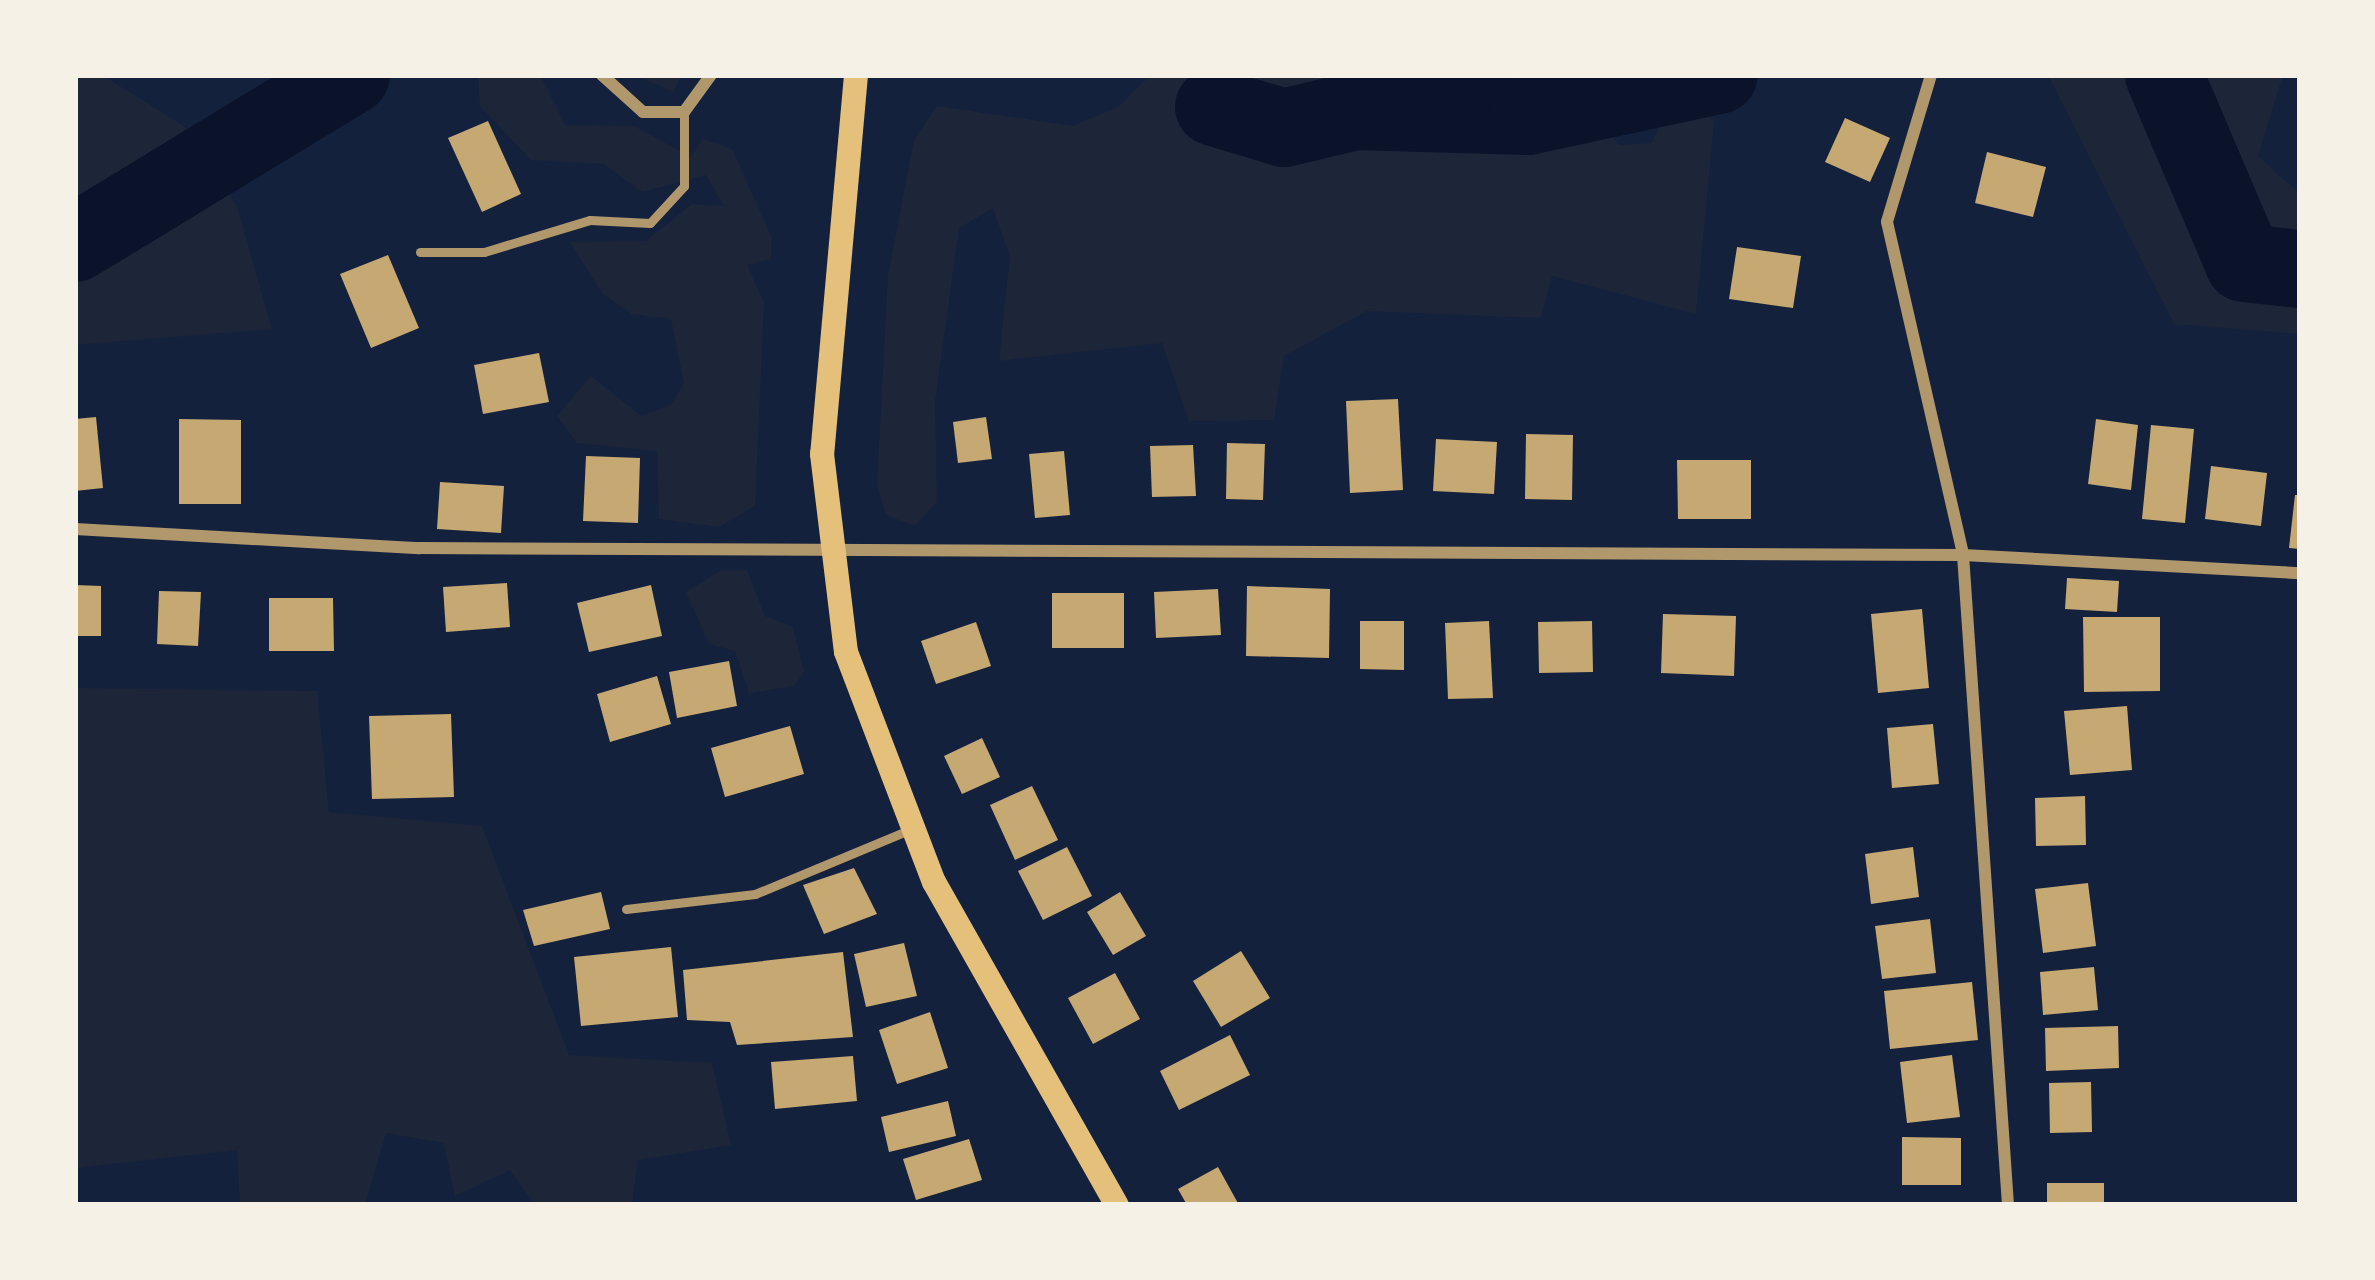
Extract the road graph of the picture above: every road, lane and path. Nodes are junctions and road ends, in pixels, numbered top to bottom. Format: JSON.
{"nodes":[{"id":1,"x":602,"y":75,"type":"edge"},
{"id":2,"x":711,"y":75,"type":"edge"},
{"id":3,"x":856,"y":75,"type":"edge"},
{"id":4,"x":1931,"y":75,"type":"edge"},
{"id":5,"x":684,"y":112,"type":"junction"},
{"id":6,"x":421,"y":252,"type":"dead end"},
{"id":7,"x":75,"y":529,"type":"edge"},
{"id":8,"x":830,"y":555,"type":"junction"},
{"id":9,"x":1963,"y":555,"type":"junction"},
{"id":10,"x":2300,"y":573,"type":"edge"},
{"id":11,"x":911,"y":829,"type":"junction"},
{"id":12,"x":626,"y":910,"type":"dead end"},
{"id":13,"x":1117,"y":1205,"type":"edge"},
{"id":14,"x":2008,"y":1205,"type":"edge"}],
"edges":[{"from":1,"to":5,"type":"street"},
{"from":2,"to":5,"type":"street"},
{"from":3,"to":8,"type":"main road"},
{"from":4,"to":9,"type":"street"},
{"from":5,"to":6,"type":"lane"},
{"from":7,"to":8,"type":"street"},
{"from":8,"to":9,"type":"street"},
{"from":8,"to":11,"type":"main road"},
{"from":9,"to":10,"type":"street"},
{"from":9,"to":14,"type":"street"},
{"from":11,"to":12,"type":"lane"},
{"from":11,"to":13,"type":"main road"}]}
